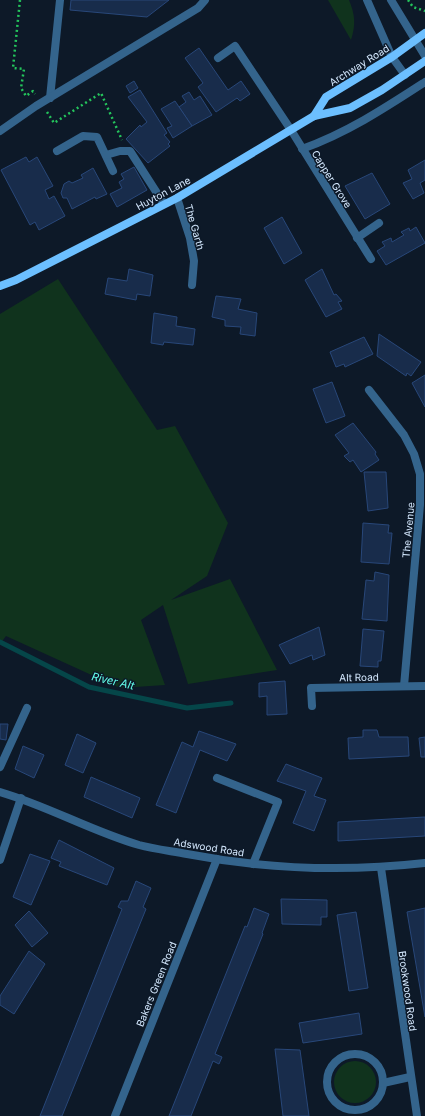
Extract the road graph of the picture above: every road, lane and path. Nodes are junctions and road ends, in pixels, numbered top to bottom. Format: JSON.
{"nodes":[{"id":1,"x":60,"y":0,"type":"edge"},
{"id":2,"x":205,"y":0,"type":"edge"},
{"id":3,"x":367,"y":0,"type":"edge"},
{"id":4,"x":391,"y":0,"type":"edge"},
{"id":5,"x":408,"y":0,"type":"edge"},
{"id":6,"x":425,"y":11,"type":"edge"},
{"id":7,"x":425,"y":33,"type":"edge"},
{"id":8,"x":416,"y":40,"type":"junction"},
{"id":9,"x":425,"y":56,"type":"edge"},
{"id":10,"x":392,"y":57,"type":"junction"},
{"id":11,"x":218,"y":58,"type":"dead end"},
{"id":12,"x":425,"y":61,"type":"edge"},
{"id":13,"x":405,"y":75,"type":"junction"},
{"id":14,"x":425,"y":82,"type":"edge"},
{"id":15,"x":50,"y":98,"type":"junction"},
{"id":16,"x":314,"y":116,"type":"junction"},
{"id":17,"x":291,"y":130,"type":"junction"},
{"id":18,"x":0,"y":132,"type":"edge"},
{"id":19,"x":302,"y":149,"type":"junction"},
{"id":20,"x":57,"y":151,"type":"dead end"},
{"id":21,"x":106,"y":155,"type":"junction"},
{"id":22,"x":114,"y":171,"type":"dead end"},
{"id":23,"x":177,"y":198,"type":"junction"},
{"id":24,"x":164,"y":204,"type":"junction"},
{"id":25,"x":379,"y":223,"type":"dead end"},
{"id":26,"x":357,"y":238,"type":"junction"},
{"id":27,"x":370,"y":259,"type":"dead end"},
{"id":28,"x":16,"y":280,"type":"junction"},
{"id":29,"x":0,"y":283,"type":"edge"},
{"id":30,"x":192,"y":285,"type":"dead end"},
{"id":31,"x":0,"y":286,"type":"edge"},
{"id":32,"x":369,"y":390,"type":"dead end"},
{"id":33,"x":404,"y":686,"type":"junction"},
{"id":34,"x":425,"y":686,"type":"edge"},
{"id":35,"x":312,"y":706,"type":"dead end"},
{"id":36,"x":27,"y":708,"type":"dead end"},
{"id":37,"x":0,"y":767,"type":"edge"},
{"id":38,"x":217,"y":778,"type":"dead end"},
{"id":39,"x":0,"y":792,"type":"edge"},
{"id":40,"x":21,"y":798,"type":"junction"},
{"id":41,"x":217,"y":859,"type":"junction"},
{"id":42,"x":0,"y":860,"type":"edge"},
{"id":43,"x":425,"y":863,"type":"edge"},
{"id":44,"x":253,"y":864,"type":"junction"},
{"id":45,"x":381,"y":868,"type":"junction"},
{"id":46,"x":410,"y":1077,"type":"junction"},
{"id":47,"x":383,"y":1083,"type":"junction"},
{"id":48,"x":115,"y":1116,"type":"edge"},
{"id":49,"x":417,"y":1116,"type":"edge"}],
"edges":[{"from":1,"to":15,"type":"street"},
{"from":2,"to":15,"type":"street"},
{"from":3,"to":10,"type":"street"},
{"from":4,"to":8,"type":"street"},
{"from":5,"to":6,"type":"path"},
{"from":7,"to":8,"type":"main road","name":"Archway Road"},
{"from":8,"to":9,"type":"street"},
{"from":8,"to":10,"type":"main road","name":"Archway Road"},
{"from":10,"to":13,"type":"street"},
{"from":10,"to":16,"type":"main road","name":"Archway Road"},
{"from":11,"to":17,"type":"street","name":"Capper Grove"},
{"from":12,"to":13,"type":"main road"},
{"from":13,"to":16,"type":"main road"},
{"from":14,"to":19,"type":"street"},
{"from":15,"to":18,"type":"street"},
{"from":16,"to":17,"type":"main road","name":"Huyton Lane"},
{"from":17,"to":19,"type":"street","name":"Capper Grove"},
{"from":17,"to":23,"type":"main road","name":"Huyton Lane"},
{"from":19,"to":26,"type":"street","name":"Capper Grove"},
{"from":20,"to":21,"type":"street"},
{"from":21,"to":22,"type":"street"},
{"from":21,"to":24,"type":"street"},
{"from":23,"to":24,"type":"main road","name":"Huyton Lane"},
{"from":23,"to":30,"type":"street","name":"The Garth"},
{"from":24,"to":28,"type":"main road","name":"Huyton Lane"},
{"from":25,"to":26,"type":"street"},
{"from":26,"to":27,"type":"street","name":"Capper Grove"},
{"from":28,"to":29,"type":"main road","name":"Huyton Lane"},
{"from":28,"to":31,"type":"main road","name":"Huyton Lane"},
{"from":32,"to":33,"type":"street","name":"The Avenue"},
{"from":33,"to":34,"type":"street","name":"Alt Road"},
{"from":33,"to":35,"type":"street","name":"Alt Road"},
{"from":36,"to":37,"type":"street"},
{"from":38,"to":44,"type":"street"},
{"from":39,"to":40,"type":"street","name":"Adswood Road"},
{"from":40,"to":41,"type":"street","name":"Adswood Road"},
{"from":40,"to":42,"type":"street"},
{"from":41,"to":44,"type":"street","name":"Adswood Road"},
{"from":41,"to":48,"type":"street","name":"Bakers Green Road"},
{"from":43,"to":45,"type":"street","name":"Adswood Road"},
{"from":44,"to":45,"type":"street","name":"Adswood Road"},
{"from":45,"to":46,"type":"street","name":"Brookwood Road"},
{"from":46,"to":47,"type":"street"},
{"from":46,"to":49,"type":"street","name":"Brookwood Road"},
{"from":47,"to":47,"type":"street"}]}
